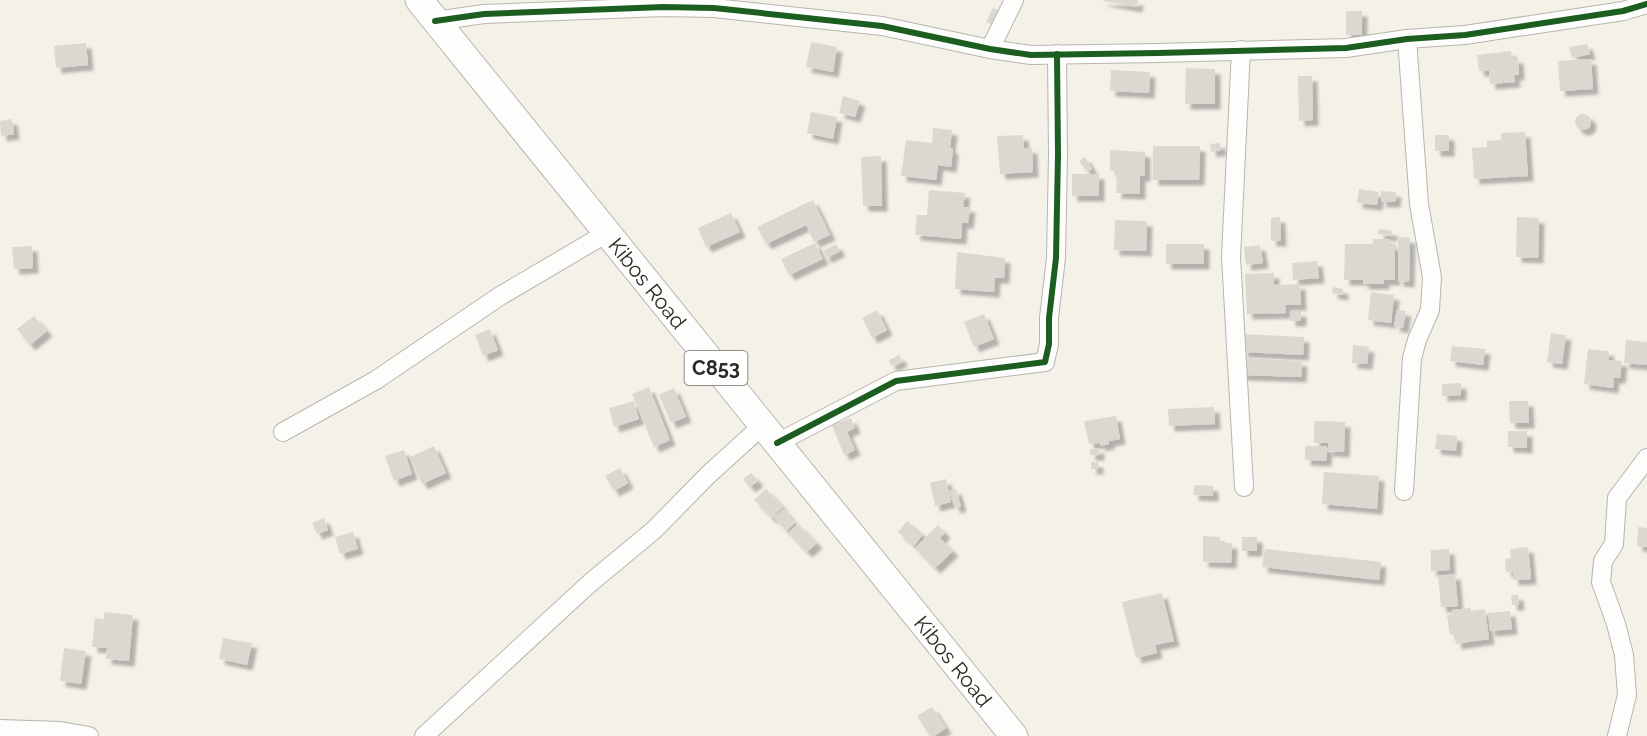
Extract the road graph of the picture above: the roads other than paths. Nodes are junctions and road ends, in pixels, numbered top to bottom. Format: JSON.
{"nodes":[{"id":1,"x":419,"y":0,"type":"edge"},
{"id":2,"x":1014,"y":0,"type":"edge"},
{"id":3,"x":1647,"y":4,"type":"edge"},
{"id":4,"x":435,"y":21,"type":"junction"},
{"id":5,"x":1407,"y":39,"type":"junction"},
{"id":6,"x":990,"y":49,"type":"junction"},
{"id":7,"x":1241,"y":50,"type":"junction"},
{"id":8,"x":1057,"y":54,"type":"junction"},
{"id":9,"x":607,"y":233,"type":"junction"},
{"id":10,"x":283,"y":432,"type":"dead end"},
{"id":11,"x":769,"y":435,"type":"junction"},
{"id":12,"x":1647,"y":458,"type":"edge"},
{"id":13,"x":1244,"y":486,"type":"dead end"},
{"id":14,"x":1404,"y":491,"type":"dead end"},
{"id":15,"x":0,"y":729,"type":"edge"},
{"id":16,"x":90,"y":736,"type":"edge"},
{"id":17,"x":424,"y":736,"type":"edge"},
{"id":18,"x":1014,"y":736,"type":"edge"},
{"id":19,"x":1617,"y":736,"type":"edge"}],
"edges":[{"from":1,"to":4,"type":"main road","name":"Kibos Road","number":"C853"},
{"from":2,"to":6,"type":"street"},
{"from":3,"to":5,"type":"street"},
{"from":4,"to":6,"type":"street"},
{"from":4,"to":9,"type":"main road","name":"Kibos Road","number":"C853"},
{"from":5,"to":7,"type":"street"},
{"from":5,"to":14,"type":"street"},
{"from":6,"to":8,"type":"street"},
{"from":7,"to":8,"type":"street"},
{"from":7,"to":13,"type":"street"},
{"from":8,"to":11,"type":"street"},
{"from":9,"to":10,"type":"street"},
{"from":9,"to":11,"type":"main road","name":"Kibos Road","number":"C853"},
{"from":11,"to":17,"type":"street"},
{"from":11,"to":18,"type":"main road","name":"Kibos Road","number":"C853"},
{"from":12,"to":19,"type":"street"},
{"from":15,"to":16,"type":"street"}]}
